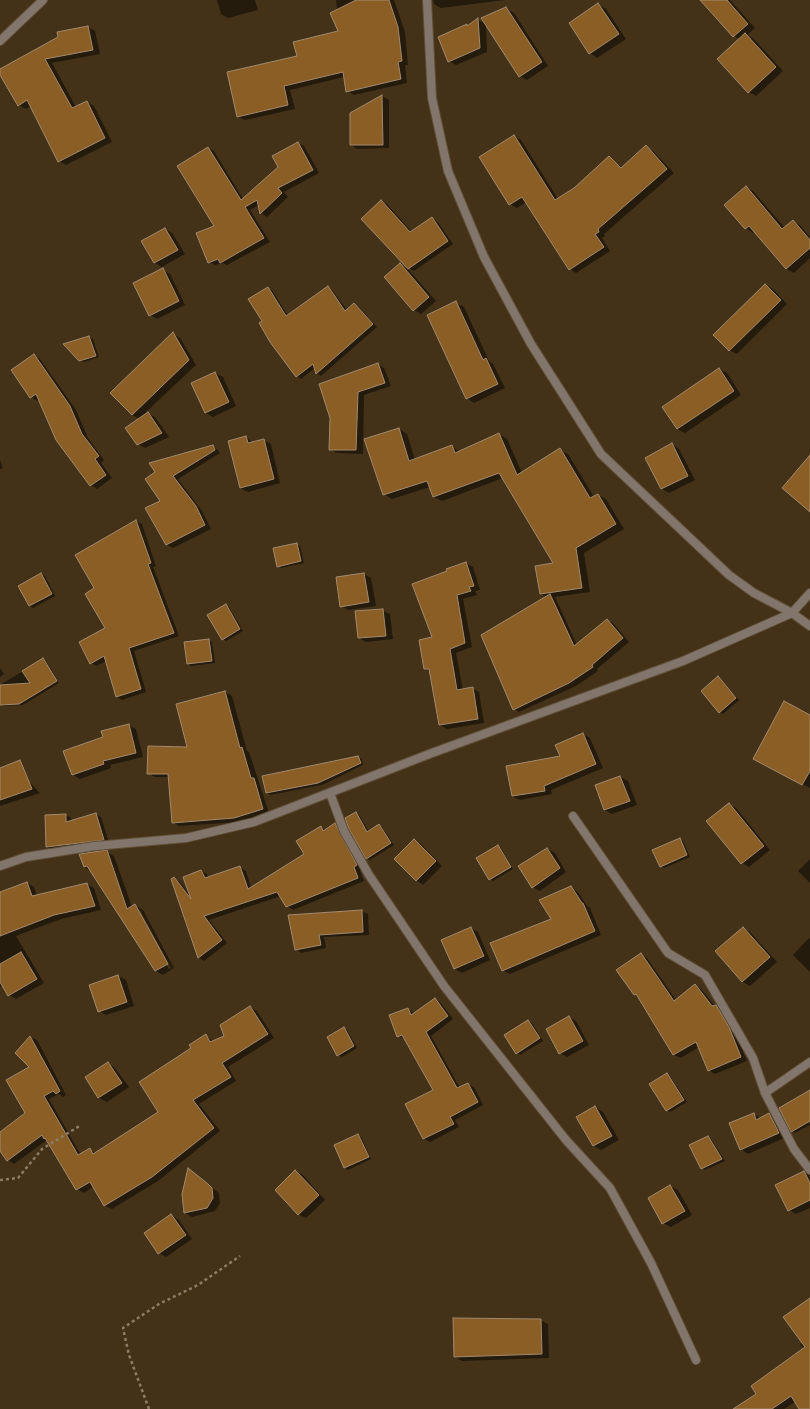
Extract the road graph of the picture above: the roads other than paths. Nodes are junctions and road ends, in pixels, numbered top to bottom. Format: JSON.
{"nodes":[{"id":1,"x":43,"y":0,"type":"edge"},
{"id":2,"x":427,"y":0,"type":"edge"},
{"id":3,"x":0,"y":41,"type":"edge"},
{"id":4,"x":810,"y":593,"type":"edge"},
{"id":5,"x":792,"y":613,"type":"junction"},
{"id":6,"x":810,"y":626,"type":"edge"},
{"id":7,"x":330,"y":793,"type":"junction"},
{"id":8,"x":573,"y":816,"type":"dead end"},
{"id":9,"x":0,"y":866,"type":"edge"},
{"id":10,"x":810,"y":1062,"type":"edge"},
{"id":11,"x":765,"y":1093,"type":"junction"},
{"id":12,"x":810,"y":1170,"type":"edge"},
{"id":13,"x":696,"y":1360,"type":"dead end"}],
"edges":[{"from":1,"to":3,"type":"street"},
{"from":2,"to":5,"type":"street"},
{"from":4,"to":5,"type":"street"},
{"from":5,"to":6,"type":"street"},
{"from":5,"to":7,"type":"street"},
{"from":7,"to":9,"type":"street"},
{"from":7,"to":13,"type":"street"},
{"from":8,"to":11,"type":"street"},
{"from":10,"to":11,"type":"street"},
{"from":11,"to":12,"type":"street"}]}
